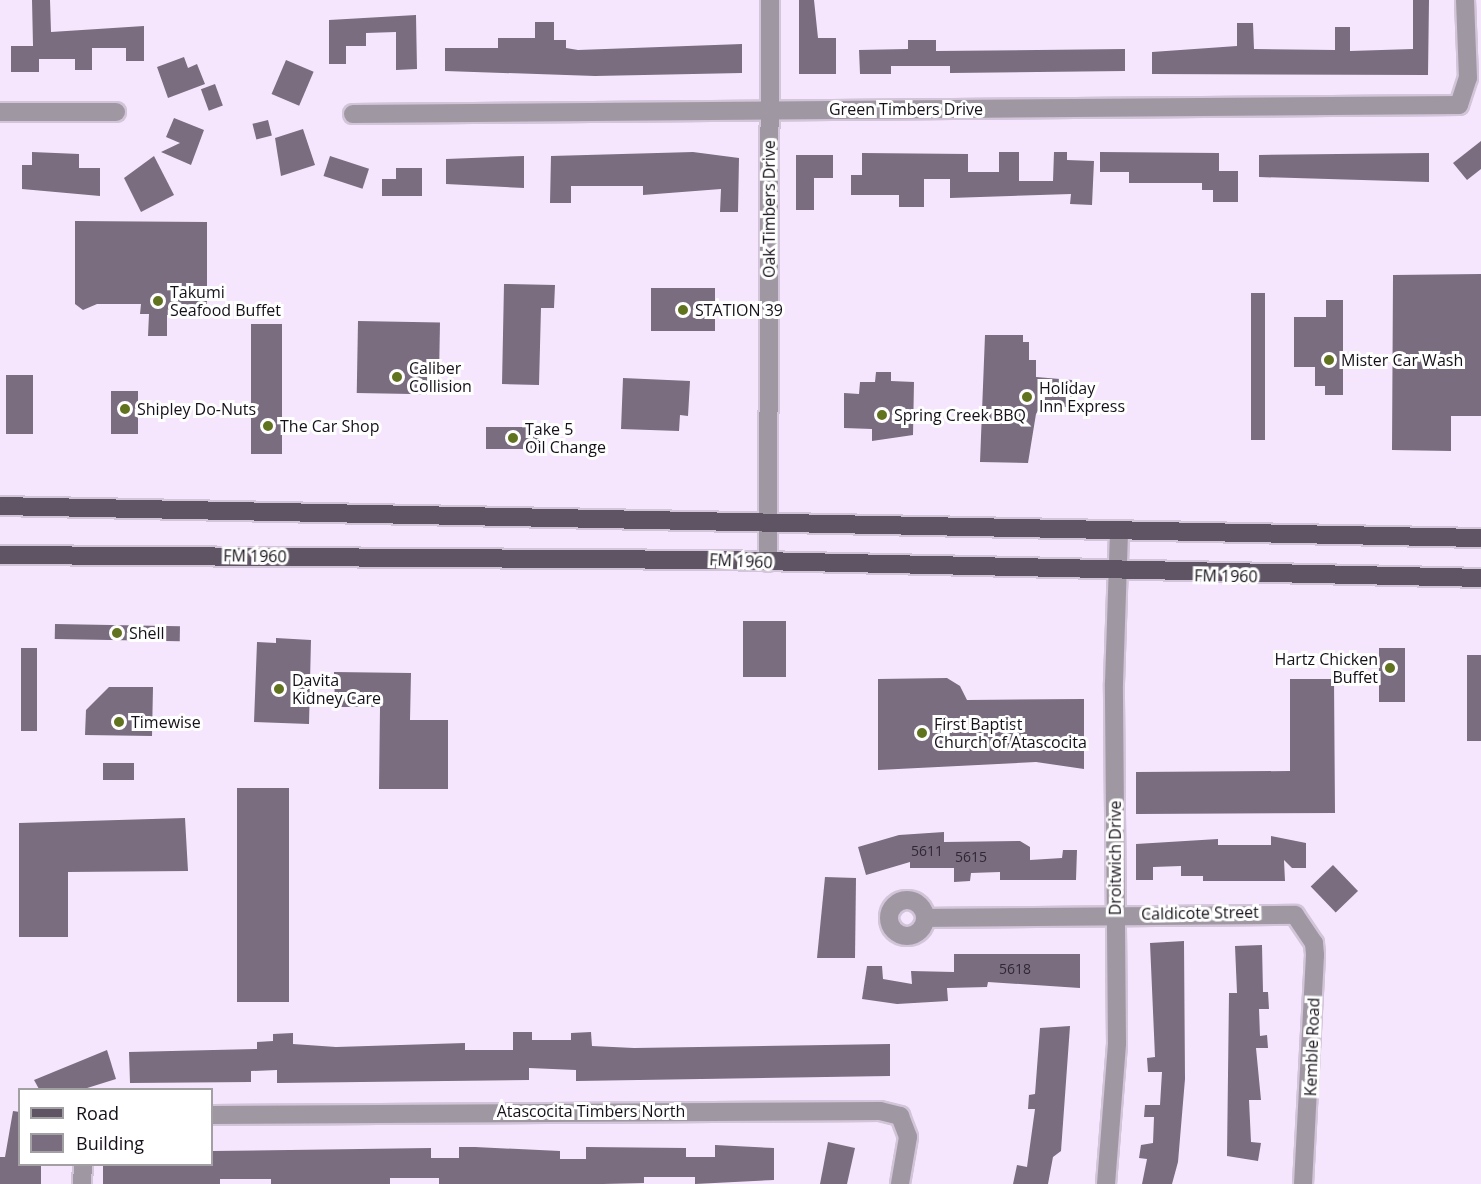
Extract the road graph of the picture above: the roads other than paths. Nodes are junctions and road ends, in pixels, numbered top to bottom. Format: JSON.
{"nodes":[{"id":1,"x":771,"y":0,"type":"edge"},
{"id":2,"x":1465,"y":0,"type":"edge"},
{"id":3,"x":769,"y":110,"type":"junction"},
{"id":4,"x":0,"y":112,"type":"edge"},
{"id":5,"x":116,"y":112,"type":"dead end"},
{"id":6,"x":353,"y":114,"type":"dead end"},
{"id":7,"x":0,"y":506,"type":"edge"},
{"id":8,"x":769,"y":524,"type":"junction"},
{"id":9,"x":1119,"y":530,"type":"junction"},
{"id":10,"x":1481,"y":538,"type":"edge"},
{"id":11,"x":0,"y":555,"type":"edge"},
{"id":12,"x":768,"y":562,"type":"junction"},
{"id":13,"x":1117,"y":573,"type":"junction"},
{"id":14,"x":1481,"y":578,"type":"edge"},
{"id":15,"x":1115,"y":914,"type":"junction"},
{"id":16,"x":1295,"y":915,"type":"joint"},
{"id":17,"x":926,"y":918,"type":"dead end"},
{"id":18,"x":213,"y":1115,"type":"edge"},
{"id":19,"x":83,"y":1166,"type":"edge"},
{"id":20,"x":900,"y":1183,"type":"edge"},
{"id":21,"x":82,"y":1184,"type":"edge"},
{"id":22,"x":1106,"y":1184,"type":"edge"},
{"id":23,"x":1303,"y":1184,"type":"edge"}],
"edges":[{"from":1,"to":3,"type":"street","name":"Oak Timbers Drive"},
{"from":2,"to":3,"type":"street","name":"Green Timbers Drive"},
{"from":3,"to":6,"type":"street","name":"Green Timbers Drive"},
{"from":3,"to":8,"type":"street","name":"Oak Timbers Drive"},
{"from":4,"to":5,"type":"street"},
{"from":7,"to":8,"type":"main road"},
{"from":8,"to":9,"type":"main road"},
{"from":8,"to":12,"type":"street","name":"Oak Timbers Drive"},
{"from":9,"to":10,"type":"main road"},
{"from":9,"to":13,"type":"street","name":"Droitwich Drive"},
{"from":11,"to":12,"type":"main road","name":"FM 1960","number":"FM 1960"},
{"from":12,"to":13,"type":"main road","name":"FM 1960","number":"FM 1960"},
{"from":13,"to":14,"type":"main road","name":"FM 1960","number":"FM 1960"},
{"from":13,"to":15,"type":"street","name":"Droitwich Drive"},
{"from":15,"to":16,"type":"street","name":"Caldicote Street"},
{"from":15,"to":17,"type":"street","name":"Caldicote Street"},
{"from":15,"to":22,"type":"street","name":"Droitwich Drive"},
{"from":16,"to":23,"type":"street","name":"Kemble Road"},
{"from":18,"to":20,"type":"street","name":"Atascocita Timbers North"},
{"from":19,"to":21,"type":"street"}]}
